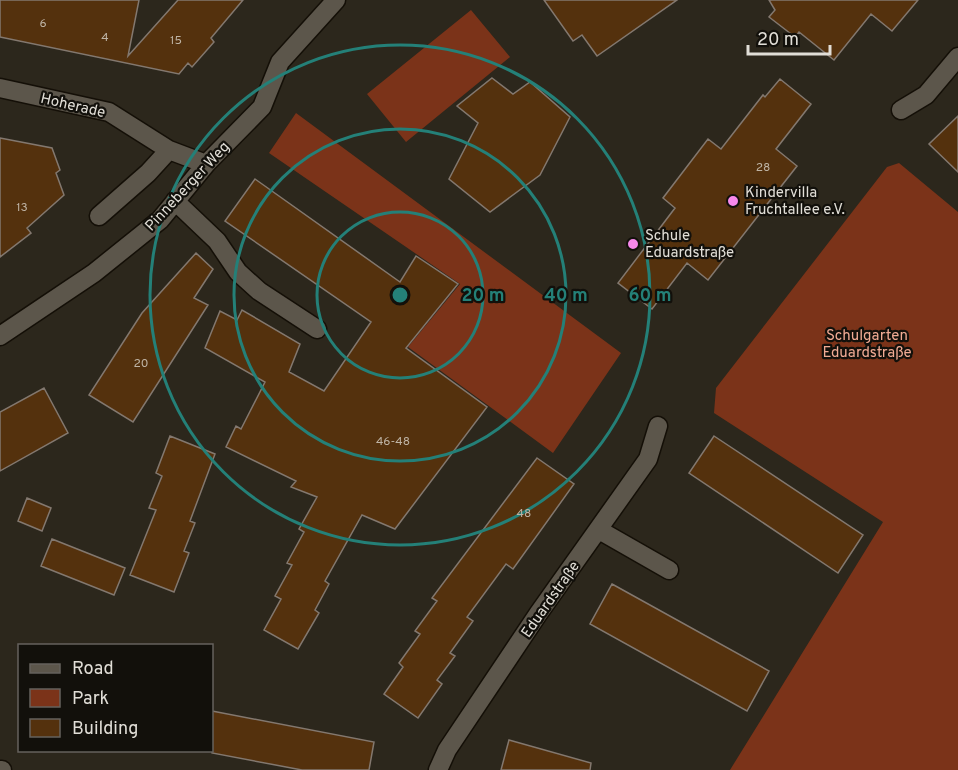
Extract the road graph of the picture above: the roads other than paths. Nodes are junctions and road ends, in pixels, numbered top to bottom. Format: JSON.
{"nodes":[{"id":1,"x":336,"y":0,"type":"edge"},
{"id":2,"x":958,"y":57,"type":"edge"},
{"id":3,"x":0,"y":88,"type":"edge"},
{"id":4,"x":901,"y":110,"type":"dead end"},
{"id":5,"x":169,"y":150,"type":"junction"},
{"id":6,"x":206,"y":164,"type":"junction"},
{"id":7,"x":175,"y":201,"type":"junction"},
{"id":8,"x":99,"y":216,"type":"dead end"},
{"id":9,"x":317,"y":328,"type":"dead end"},
{"id":10,"x":0,"y":336,"type":"edge"},
{"id":11,"x":658,"y":426,"type":"dead end"},
{"id":12,"x":599,"y":530,"type":"junction"},
{"id":13,"x":669,"y":570,"type":"dead end"},
{"id":14,"x":438,"y":770,"type":"edge"}],
"edges":[{"from":1,"to":6,"type":"street","name":"Pinneberger Weg"},
{"from":2,"to":4,"type":"street"},
{"from":3,"to":5,"type":"street","name":"Hoherade"},
{"from":5,"to":6,"type":"street","name":"Hoherade"},
{"from":5,"to":8,"type":"street"},
{"from":6,"to":7,"type":"street","name":"Pinneberger Weg"},
{"from":7,"to":9,"type":"street"},
{"from":7,"to":10,"type":"street","name":"Pinneberger Weg"},
{"from":11,"to":12,"type":"street","name":"Eduardstraße"},
{"from":12,"to":13,"type":"street"},
{"from":12,"to":14,"type":"street","name":"Eduardstraße"}]}
